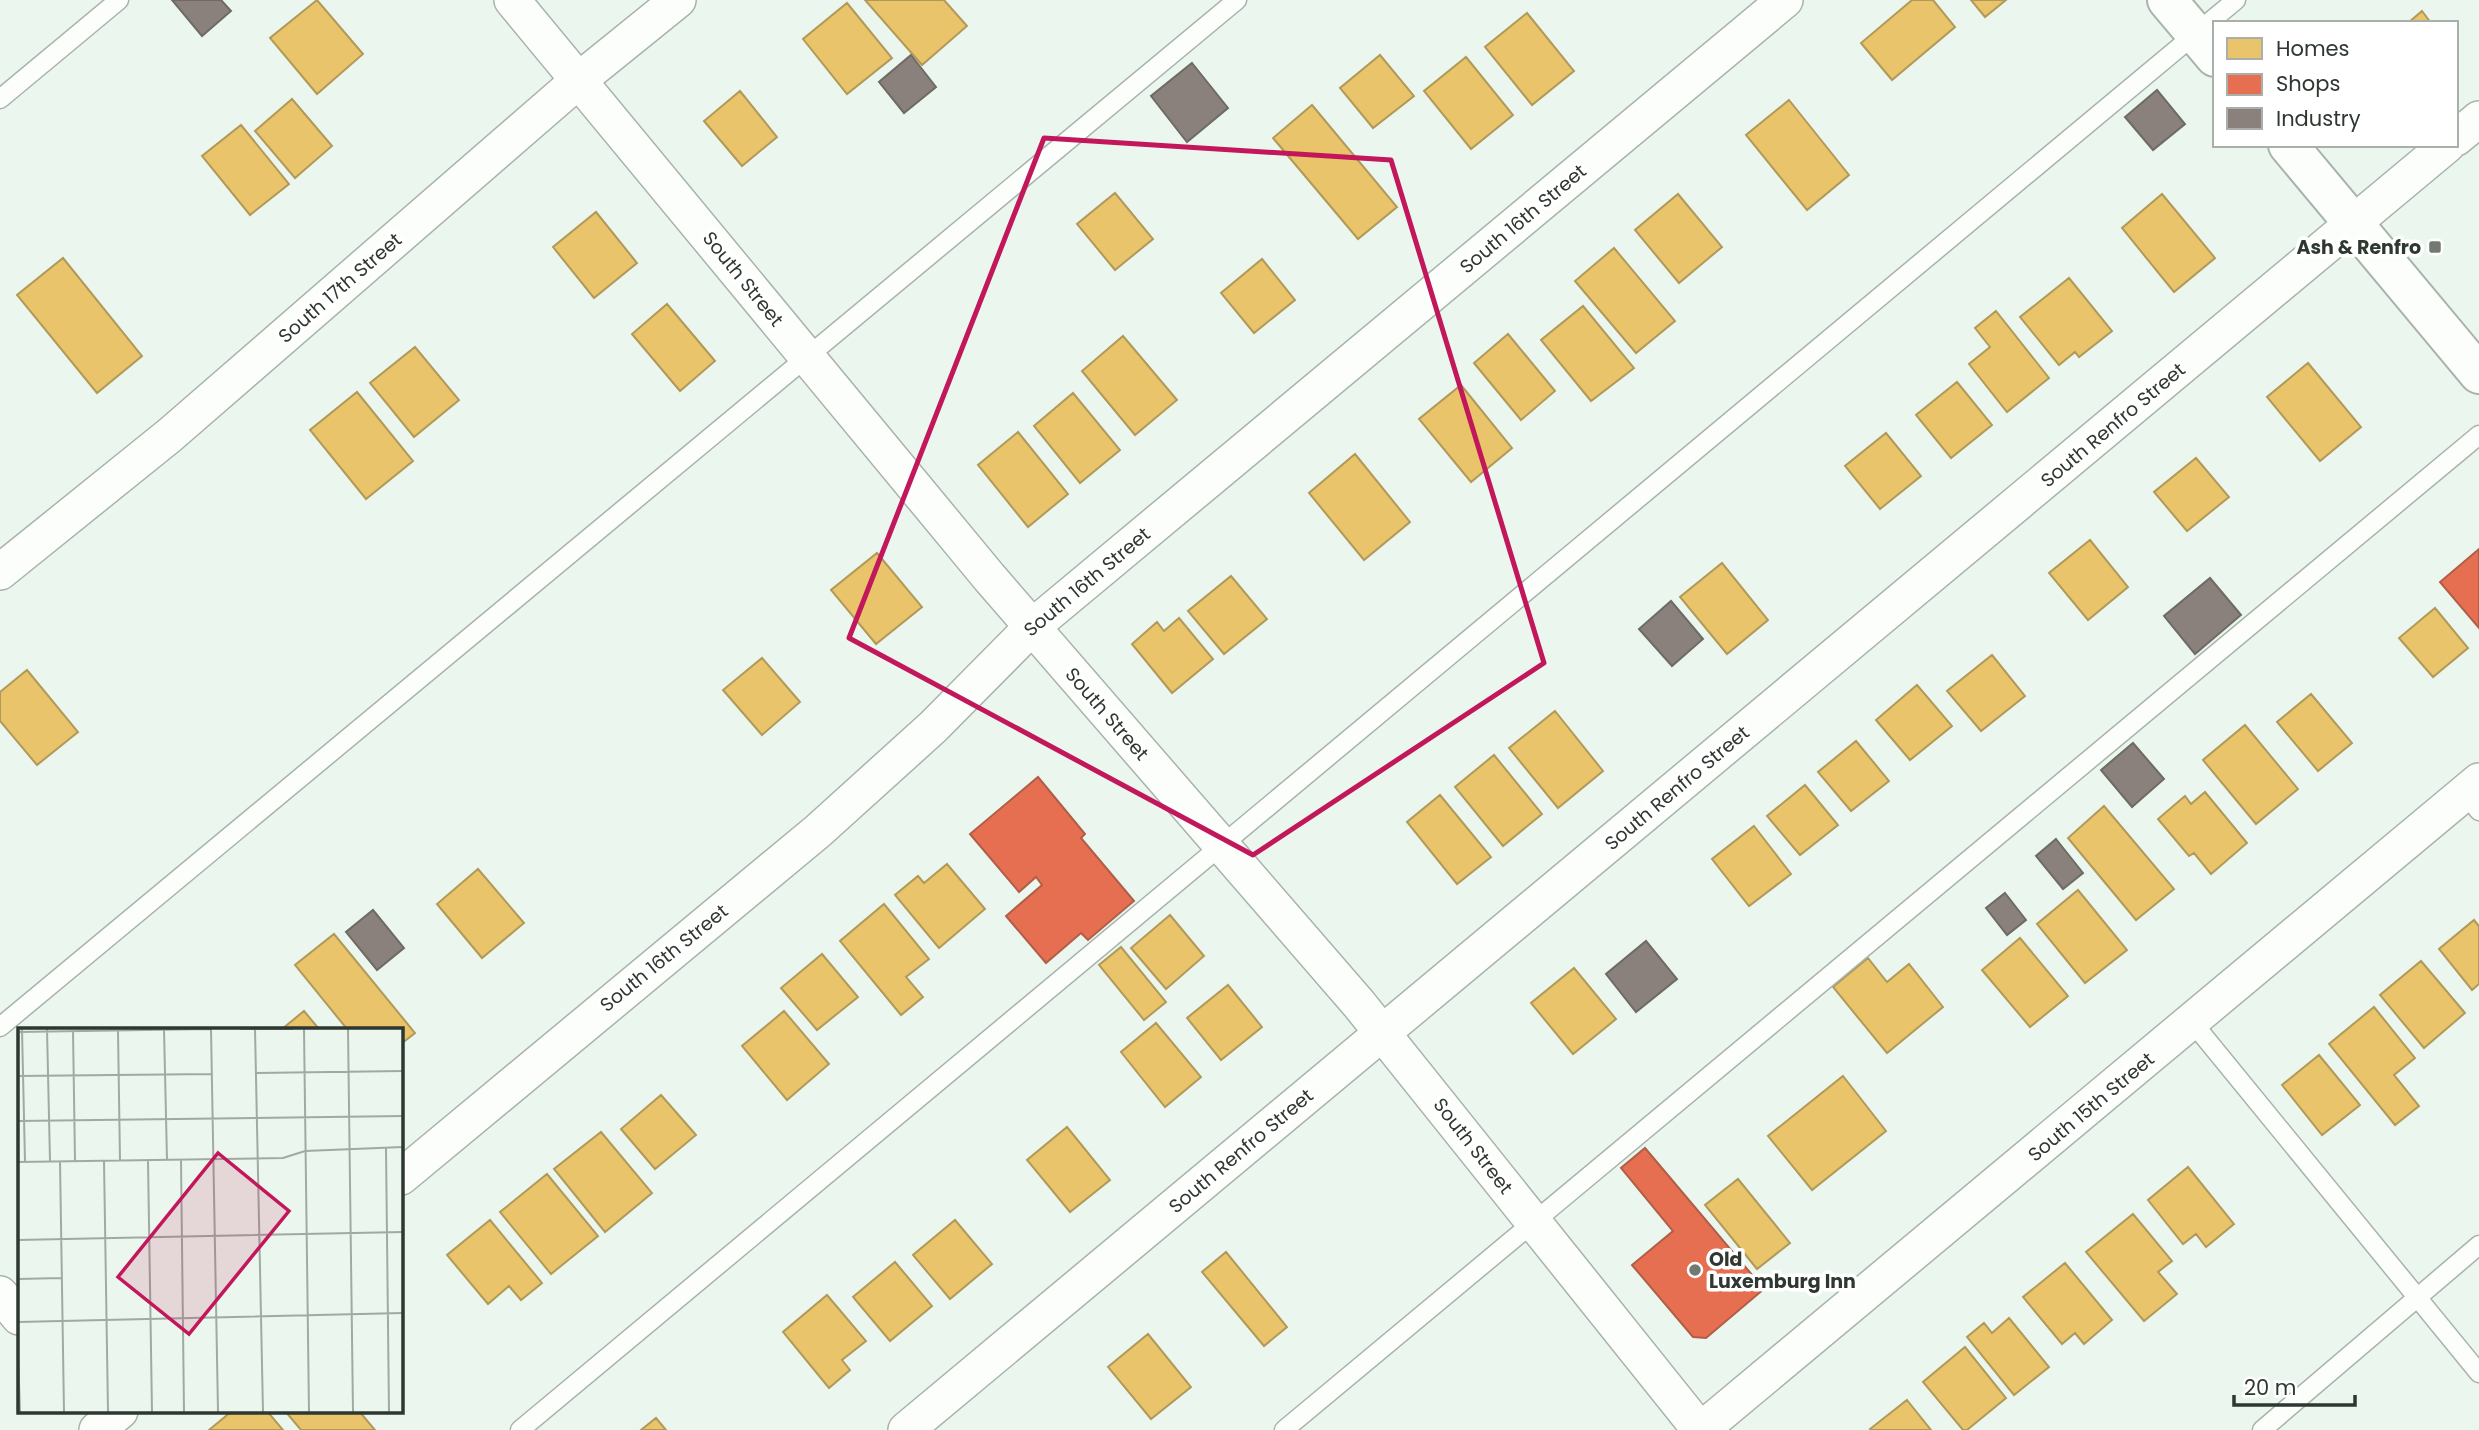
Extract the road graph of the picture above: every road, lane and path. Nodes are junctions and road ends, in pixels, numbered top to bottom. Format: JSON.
{"nodes":[{"id":1,"x":119,"y":0,"type":"edge"},
{"id":2,"x":512,"y":0,"type":"edge"},
{"id":3,"x":678,"y":0,"type":"edge"},
{"id":4,"x":1237,"y":0,"type":"edge"},
{"id":5,"x":1786,"y":0,"type":"edge"},
{"id":6,"x":2167,"y":0,"type":"edge"},
{"id":7,"x":2236,"y":0,"type":"edge"},
{"id":8,"x":2222,"y":21,"type":"edge"},
{"id":9,"x":2205,"y":45,"type":"edge"},
{"id":10,"x":579,"y":80,"type":"junction"},
{"id":11,"x":0,"y":99,"type":"edge"},
{"id":12,"x":2479,"y":119,"type":"edge"},
{"id":13,"x":2458,"y":136,"type":"edge"},
{"id":14,"x":2290,"y":147,"type":"edge"},
{"id":15,"x":2445,"y":147,"type":"edge"},
{"id":16,"x":2354,"y":224,"type":"junction"},
{"id":17,"x":806,"y":357,"type":"junction"},
{"id":18,"x":2479,"y":374,"type":"edge"},
{"id":19,"x":2479,"y":435,"type":"edge"},
{"id":20,"x":0,"y":572,"type":"edge"},
{"id":21,"x":1032,"y":628,"type":"junction"},
{"id":22,"x":2474,"y":795,"type":"edge"},
{"id":23,"x":1223,"y":847,"type":"junction"},
{"id":24,"x":2193,"y":1023,"type":"junction"},
{"id":25,"x":0,"y":1027,"type":"edge"},
{"id":26,"x":1382,"y":1033,"type":"junction"},
{"id":27,"x":402,"y":1176,"type":"edge"},
{"id":28,"x":1532,"y":1221,"type":"junction"},
{"id":29,"x":2479,"y":1245,"type":"edge"},
{"id":30,"x":0,"y":1294,"type":"edge"},
{"id":31,"x":2418,"y":1298,"type":"junction"},
{"id":32,"x":18,"y":1316,"type":"edge"},
{"id":33,"x":2479,"y":1373,"type":"edge"},
{"id":34,"x":520,"y":1430,"type":"edge"},
{"id":35,"x":906,"y":1430,"type":"edge"},
{"id":36,"x":1283,"y":1430,"type":"edge"},
{"id":37,"x":1700,"y":1430,"type":"edge"},
{"id":38,"x":2262,"y":1430,"type":"edge"}],
"edges":[{"from":1,"to":11,"type":"lane"},
{"from":2,"to":10,"type":"street","name":"South Street"},
{"from":3,"to":10,"type":"street","name":"South 17th Street"},
{"from":4,"to":17,"type":"lane"},
{"from":5,"to":21,"type":"street","name":"South 16th Street"},
{"from":6,"to":9,"type":"street"},
{"from":7,"to":8,"type":"lane"},
{"from":9,"to":23,"type":"lane"},
{"from":10,"to":17,"type":"street","name":"South Street"},
{"from":10,"to":20,"type":"street","name":"South 17th Street"},
{"from":12,"to":13,"type":"street"},
{"from":14,"to":16,"type":"street"},
{"from":15,"to":16,"type":"street","name":"South Renfro Street"},
{"from":16,"to":18,"type":"street"},
{"from":16,"to":26,"type":"street","name":"South Renfro Street"},
{"from":17,"to":21,"type":"street","name":"South Street"},
{"from":17,"to":25,"type":"lane"},
{"from":19,"to":28,"type":"lane"},
{"from":21,"to":23,"type":"street","name":"South Street"},
{"from":21,"to":27,"type":"street","name":"South 16th Street"},
{"from":22,"to":24,"type":"street","name":"South 15th Street"},
{"from":23,"to":26,"type":"street","name":"South Street"},
{"from":23,"to":34,"type":"lane"},
{"from":24,"to":31,"type":"lane"},
{"from":24,"to":37,"type":"street","name":"South 15th Street"},
{"from":26,"to":28,"type":"street","name":"South Street"},
{"from":26,"to":35,"type":"street","name":"South Renfro Street"},
{"from":28,"to":36,"type":"lane"},
{"from":28,"to":37,"type":"street","name":"South Street"},
{"from":29,"to":31,"type":"lane"},
{"from":30,"to":32,"type":"street"},
{"from":31,"to":33,"type":"lane"},
{"from":31,"to":38,"type":"lane"}]}
